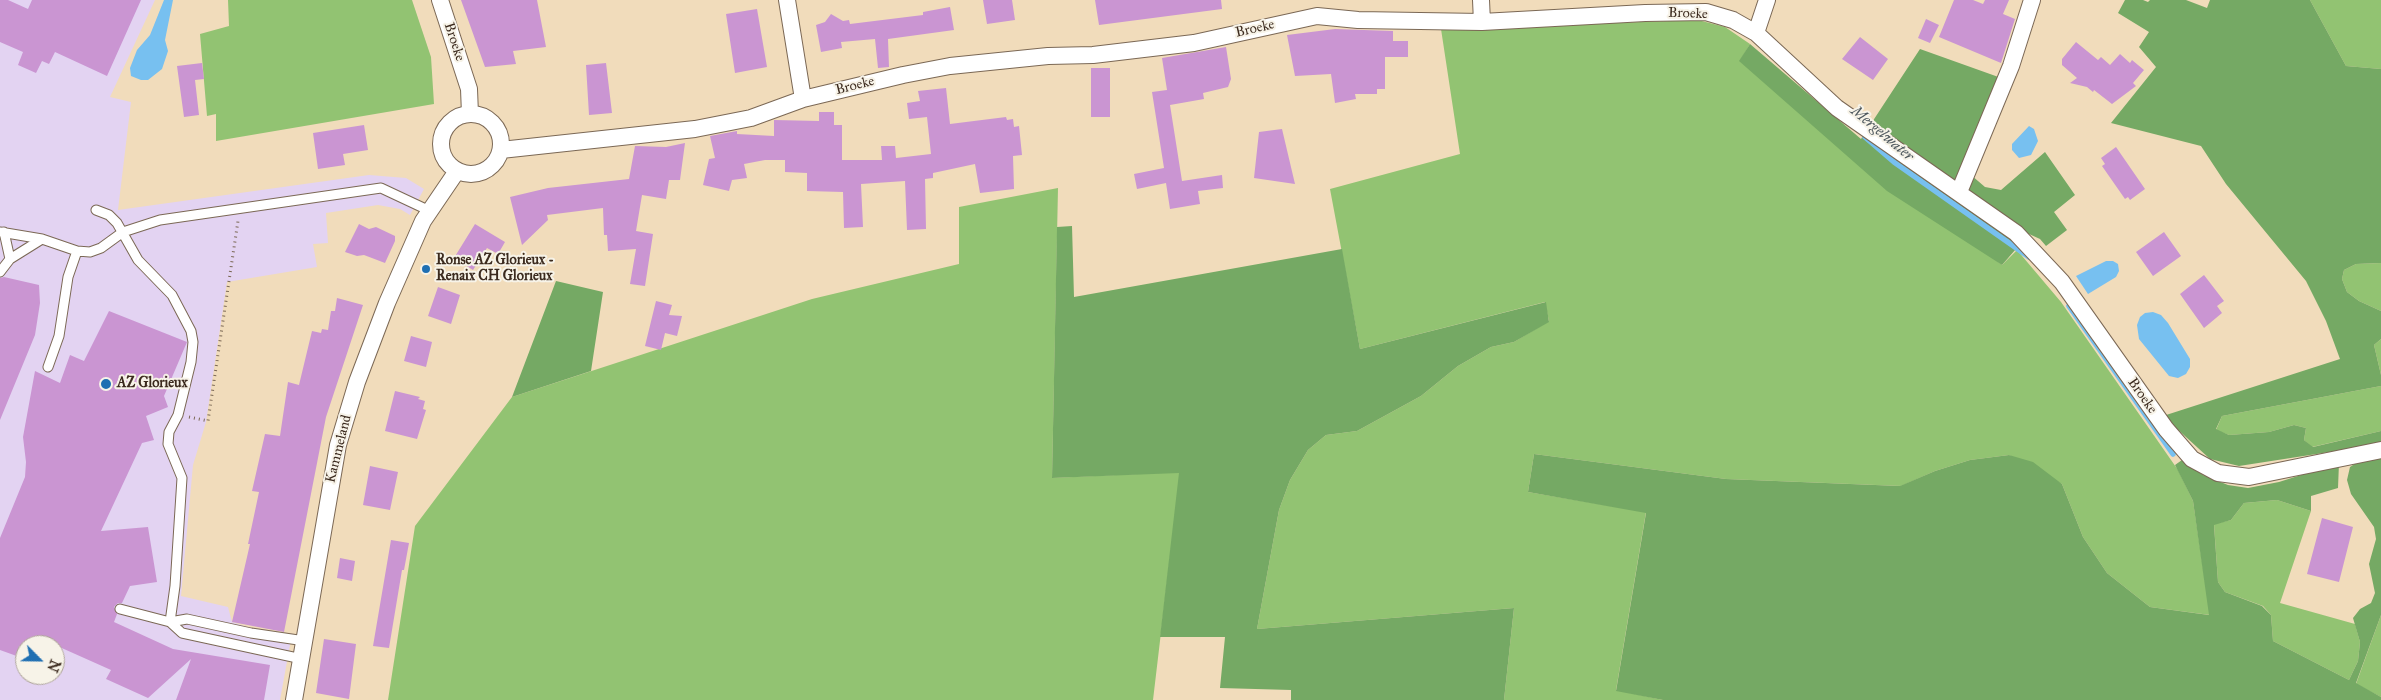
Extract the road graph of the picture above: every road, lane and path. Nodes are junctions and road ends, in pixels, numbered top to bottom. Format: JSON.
{"nodes":[{"id":1,"x":440,"y":0,"type":"edge"},
{"id":2,"x":787,"y":0,"type":"edge"},
{"id":3,"x":1482,"y":0,"type":"edge"},
{"id":4,"x":1767,"y":0,"type":"edge"},
{"id":5,"x":2032,"y":0,"type":"edge"},
{"id":6,"x":1482,"y":22,"type":"junction"},
{"id":7,"x":1756,"y":33,"type":"junction"},
{"id":8,"x":804,"y":99,"type":"junction"},
{"id":9,"x":470,"y":114,"type":"junction"},
{"id":10,"x":501,"y":150,"type":"junction"},
{"id":11,"x":457,"y":171,"type":"junction"},
{"id":12,"x":1959,"y":192,"type":"junction"},
{"id":13,"x":238,"y":208,"type":"junction"},
{"id":14,"x":96,"y":210,"type":"dead end"},
{"id":15,"x":430,"y":211,"type":"junction"},
{"id":16,"x":2,"y":232,"type":"edge"},
{"id":17,"x":123,"y":232,"type":"junction"},
{"id":18,"x":42,"y":239,"type":"junction"},
{"id":19,"x":77,"y":252,"type":"junction"},
{"id":20,"x":10,"y":260,"type":"junction"},
{"id":21,"x":0,"y":272,"type":"edge"},
{"id":22,"x":48,"y":367,"type":"dead end"},
{"id":23,"x":178,"y":415,"type":"junction"},
{"id":24,"x":2381,"y":450,"type":"edge"},
{"id":25,"x":120,"y":609,"type":"dead end"},
{"id":26,"x":170,"y":622,"type":"junction"},
{"id":27,"x":305,"y":641,"type":"junction"},
{"id":28,"x":302,"y":659,"type":"junction"},
{"id":29,"x":294,"y":700,"type":"edge"}],
"edges":[{"from":1,"to":9,"type":"street","name":"Broeke"},
{"from":2,"to":8,"type":"street"},
{"from":3,"to":6,"type":"street"},
{"from":4,"to":7,"type":"street"},
{"from":5,"to":12,"type":"street"},
{"from":6,"to":7,"type":"street","name":"Broeke"},
{"from":6,"to":8,"type":"street","name":"Broeke"},
{"from":7,"to":12,"type":"street","name":"Broeke"},
{"from":8,"to":10,"type":"street","name":"Broeke"},
{"from":9,"to":10,"type":"street"},
{"from":9,"to":11,"type":"street"},
{"from":10,"to":11,"type":"street"},
{"from":11,"to":15,"type":"street","name":"Kammeland"},
{"from":12,"to":24,"type":"street","name":"Broeke"},
{"from":13,"to":15,"type":"lane"},
{"from":13,"to":17,"type":"lane"},
{"from":13,"to":23,"type":"path"},
{"from":14,"to":17,"type":"lane"},
{"from":15,"to":27,"type":"street","name":"Kammeland"},
{"from":16,"to":18,"type":"lane"},
{"from":16,"to":20,"type":"lane"},
{"from":17,"to":19,"type":"lane"},
{"from":17,"to":23,"type":"lane"},
{"from":18,"to":19,"type":"lane"},
{"from":18,"to":20,"type":"lane"},
{"from":19,"to":22,"type":"lane"},
{"from":20,"to":21,"type":"lane"},
{"from":23,"to":26,"type":"lane"},
{"from":25,"to":26,"type":"lane"},
{"from":26,"to":27,"type":"lane"},
{"from":26,"to":28,"type":"lane"},
{"from":27,"to":28,"type":"street","name":"Kammeland"},
{"from":28,"to":29,"type":"street","name":"Kammeland"}]}
